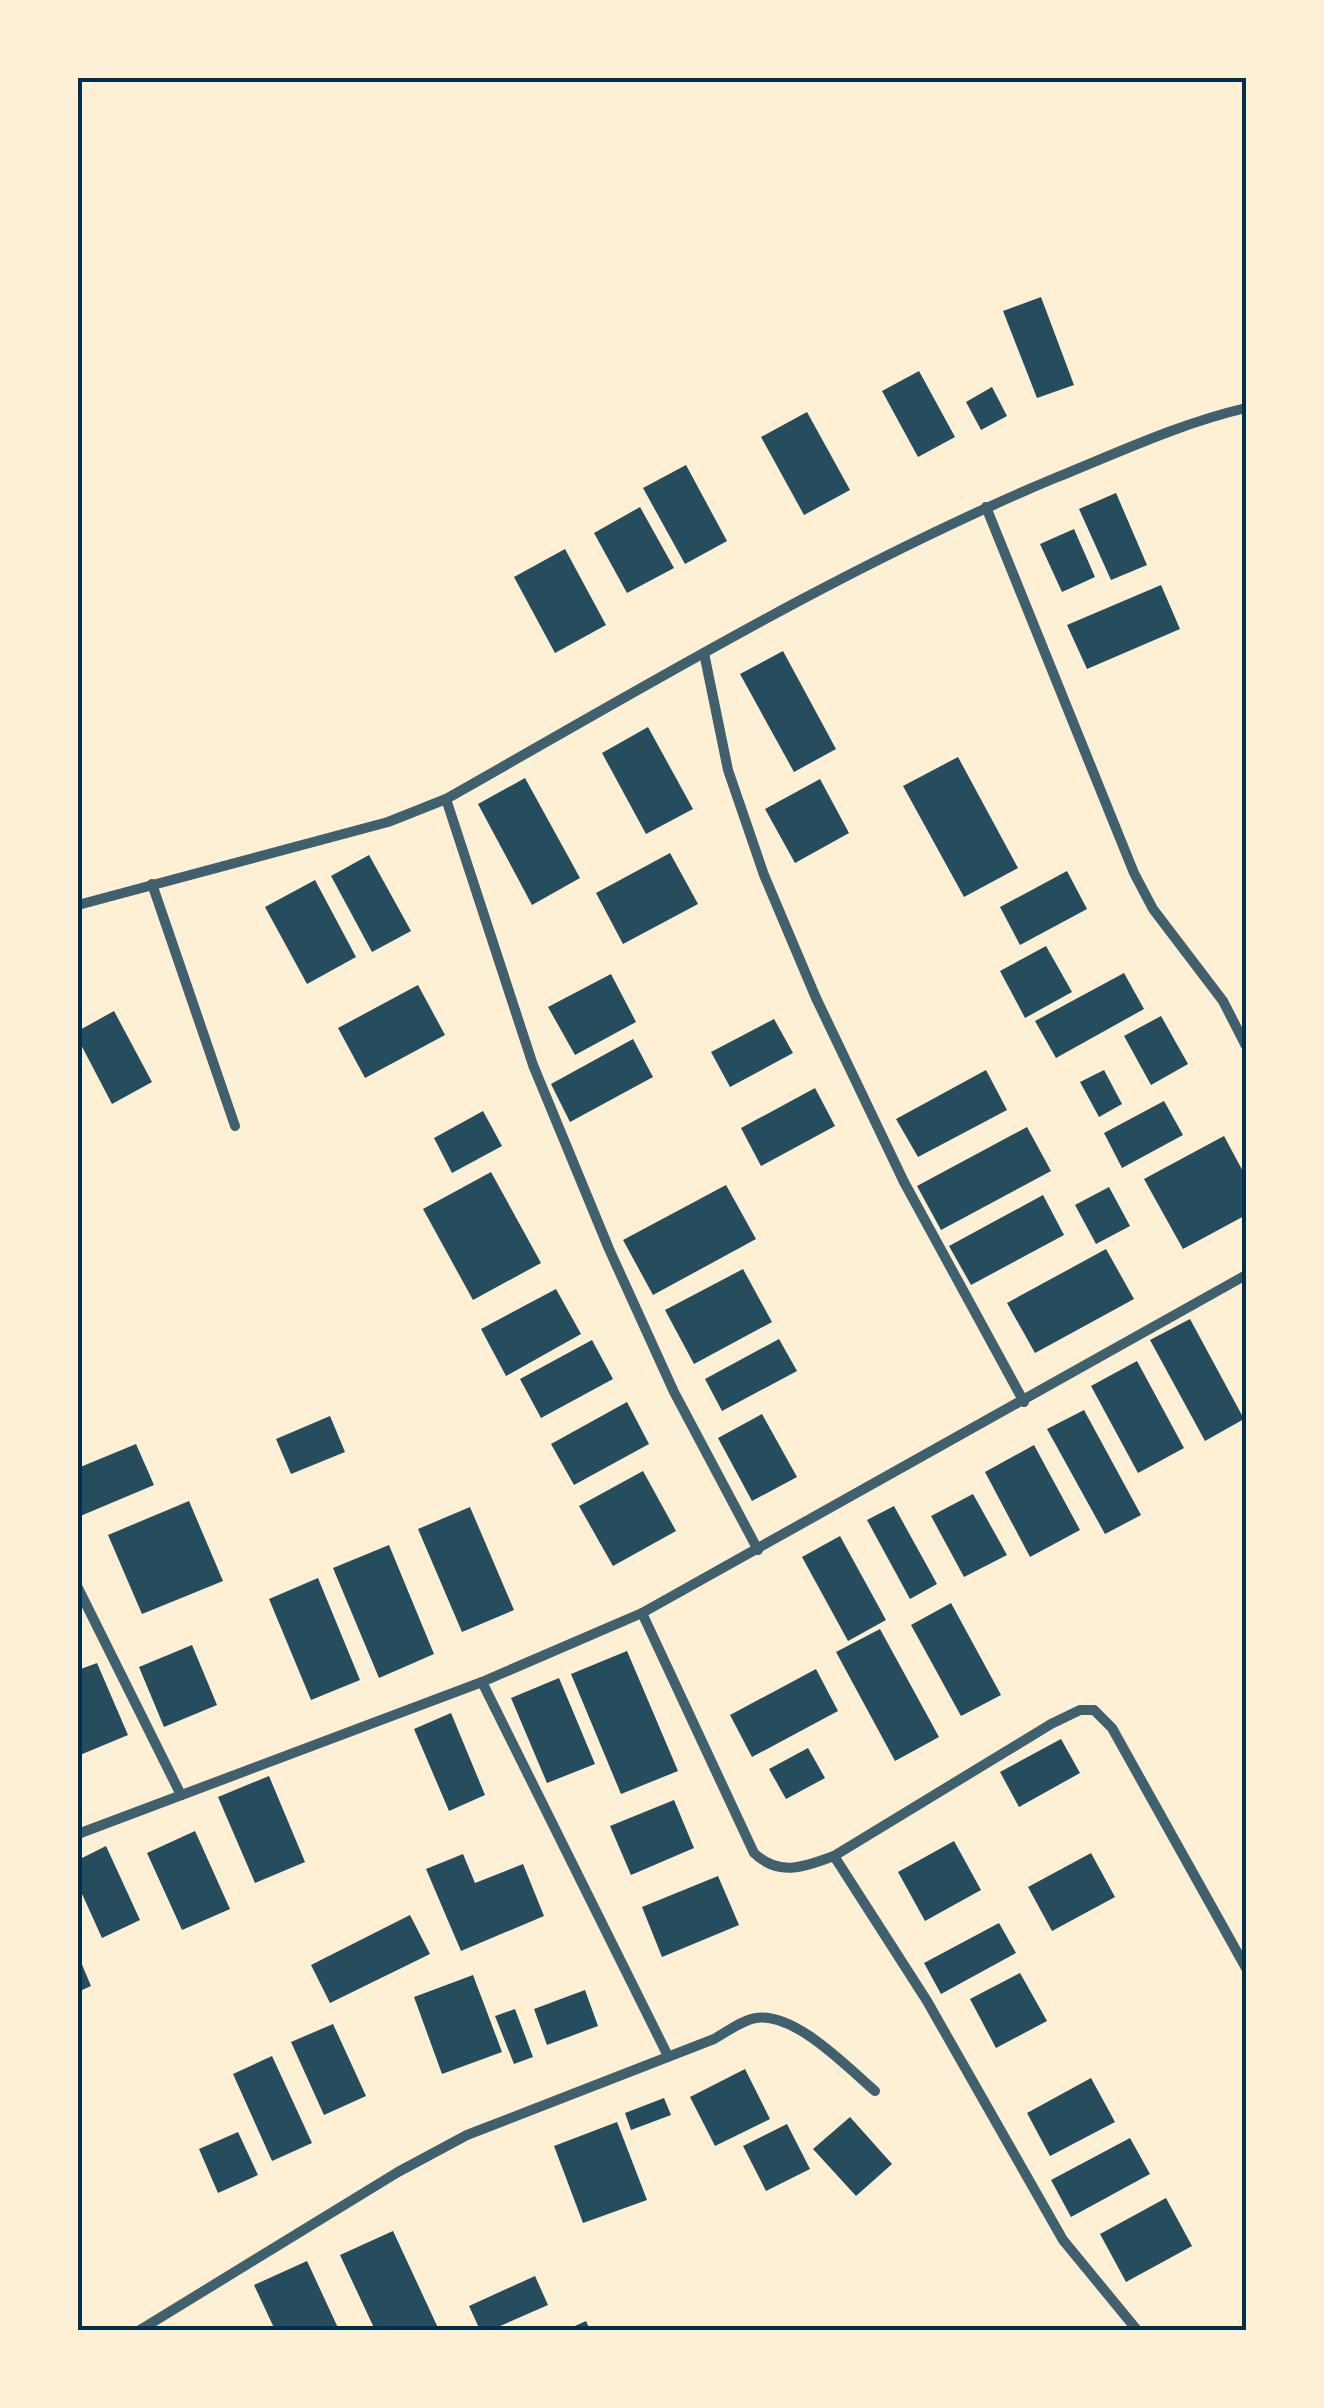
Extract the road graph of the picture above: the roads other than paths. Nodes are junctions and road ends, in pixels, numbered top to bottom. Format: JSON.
{"nodes":[{"id":1,"x":1246,"y":408,"type":"edge"},
{"id":2,"x":986,"y":507,"type":"junction"},
{"id":3,"x":704,"y":653,"type":"junction"},
{"id":4,"x":446,"y":799,"type":"junction"},
{"id":5,"x":152,"y":884,"type":"junction"},
{"id":6,"x":78,"y":905,"type":"edge"},
{"id":7,"x":1246,"y":1046,"type":"edge"},
{"id":8,"x":234,"y":1126,"type":"dead end"},
{"id":9,"x":1246,"y":1276,"type":"edge"},
{"id":10,"x":1024,"y":1402,"type":"junction"},
{"id":11,"x":758,"y":1550,"type":"junction"},
{"id":12,"x":78,"y":1588,"type":"edge"},
{"id":13,"x":642,"y":1613,"type":"junction"},
{"id":14,"x":482,"y":1682,"type":"junction"},
{"id":15,"x":181,"y":1796,"type":"junction"},
{"id":16,"x":78,"y":1834,"type":"edge"},
{"id":17,"x":834,"y":1856,"type":"junction"},
{"id":18,"x":1246,"y":1968,"type":"edge"},
{"id":19,"x":668,"y":2056,"type":"junction"},
{"id":20,"x":875,"y":2091,"type":"dead end"},
{"id":21,"x":140,"y":2330,"type":"edge"},
{"id":22,"x":1138,"y":2330,"type":"edge"}],
"edges":[{"from":1,"to":2,"type":"street"},
{"from":2,"to":3,"type":"street"},
{"from":2,"to":7,"type":"street"},
{"from":3,"to":4,"type":"street"},
{"from":3,"to":10,"type":"street"},
{"from":4,"to":5,"type":"street"},
{"from":4,"to":11,"type":"street"},
{"from":5,"to":6,"type":"street"},
{"from":5,"to":8,"type":"street"},
{"from":9,"to":10,"type":"street"},
{"from":10,"to":11,"type":"street"},
{"from":11,"to":13,"type":"street"},
{"from":12,"to":15,"type":"street"},
{"from":13,"to":14,"type":"street"},
{"from":13,"to":17,"type":"street"},
{"from":14,"to":15,"type":"street"},
{"from":14,"to":19,"type":"street"},
{"from":15,"to":16,"type":"street"},
{"from":17,"to":18,"type":"street"},
{"from":17,"to":22,"type":"street"},
{"from":19,"to":20,"type":"street"},
{"from":19,"to":21,"type":"street"}]}
